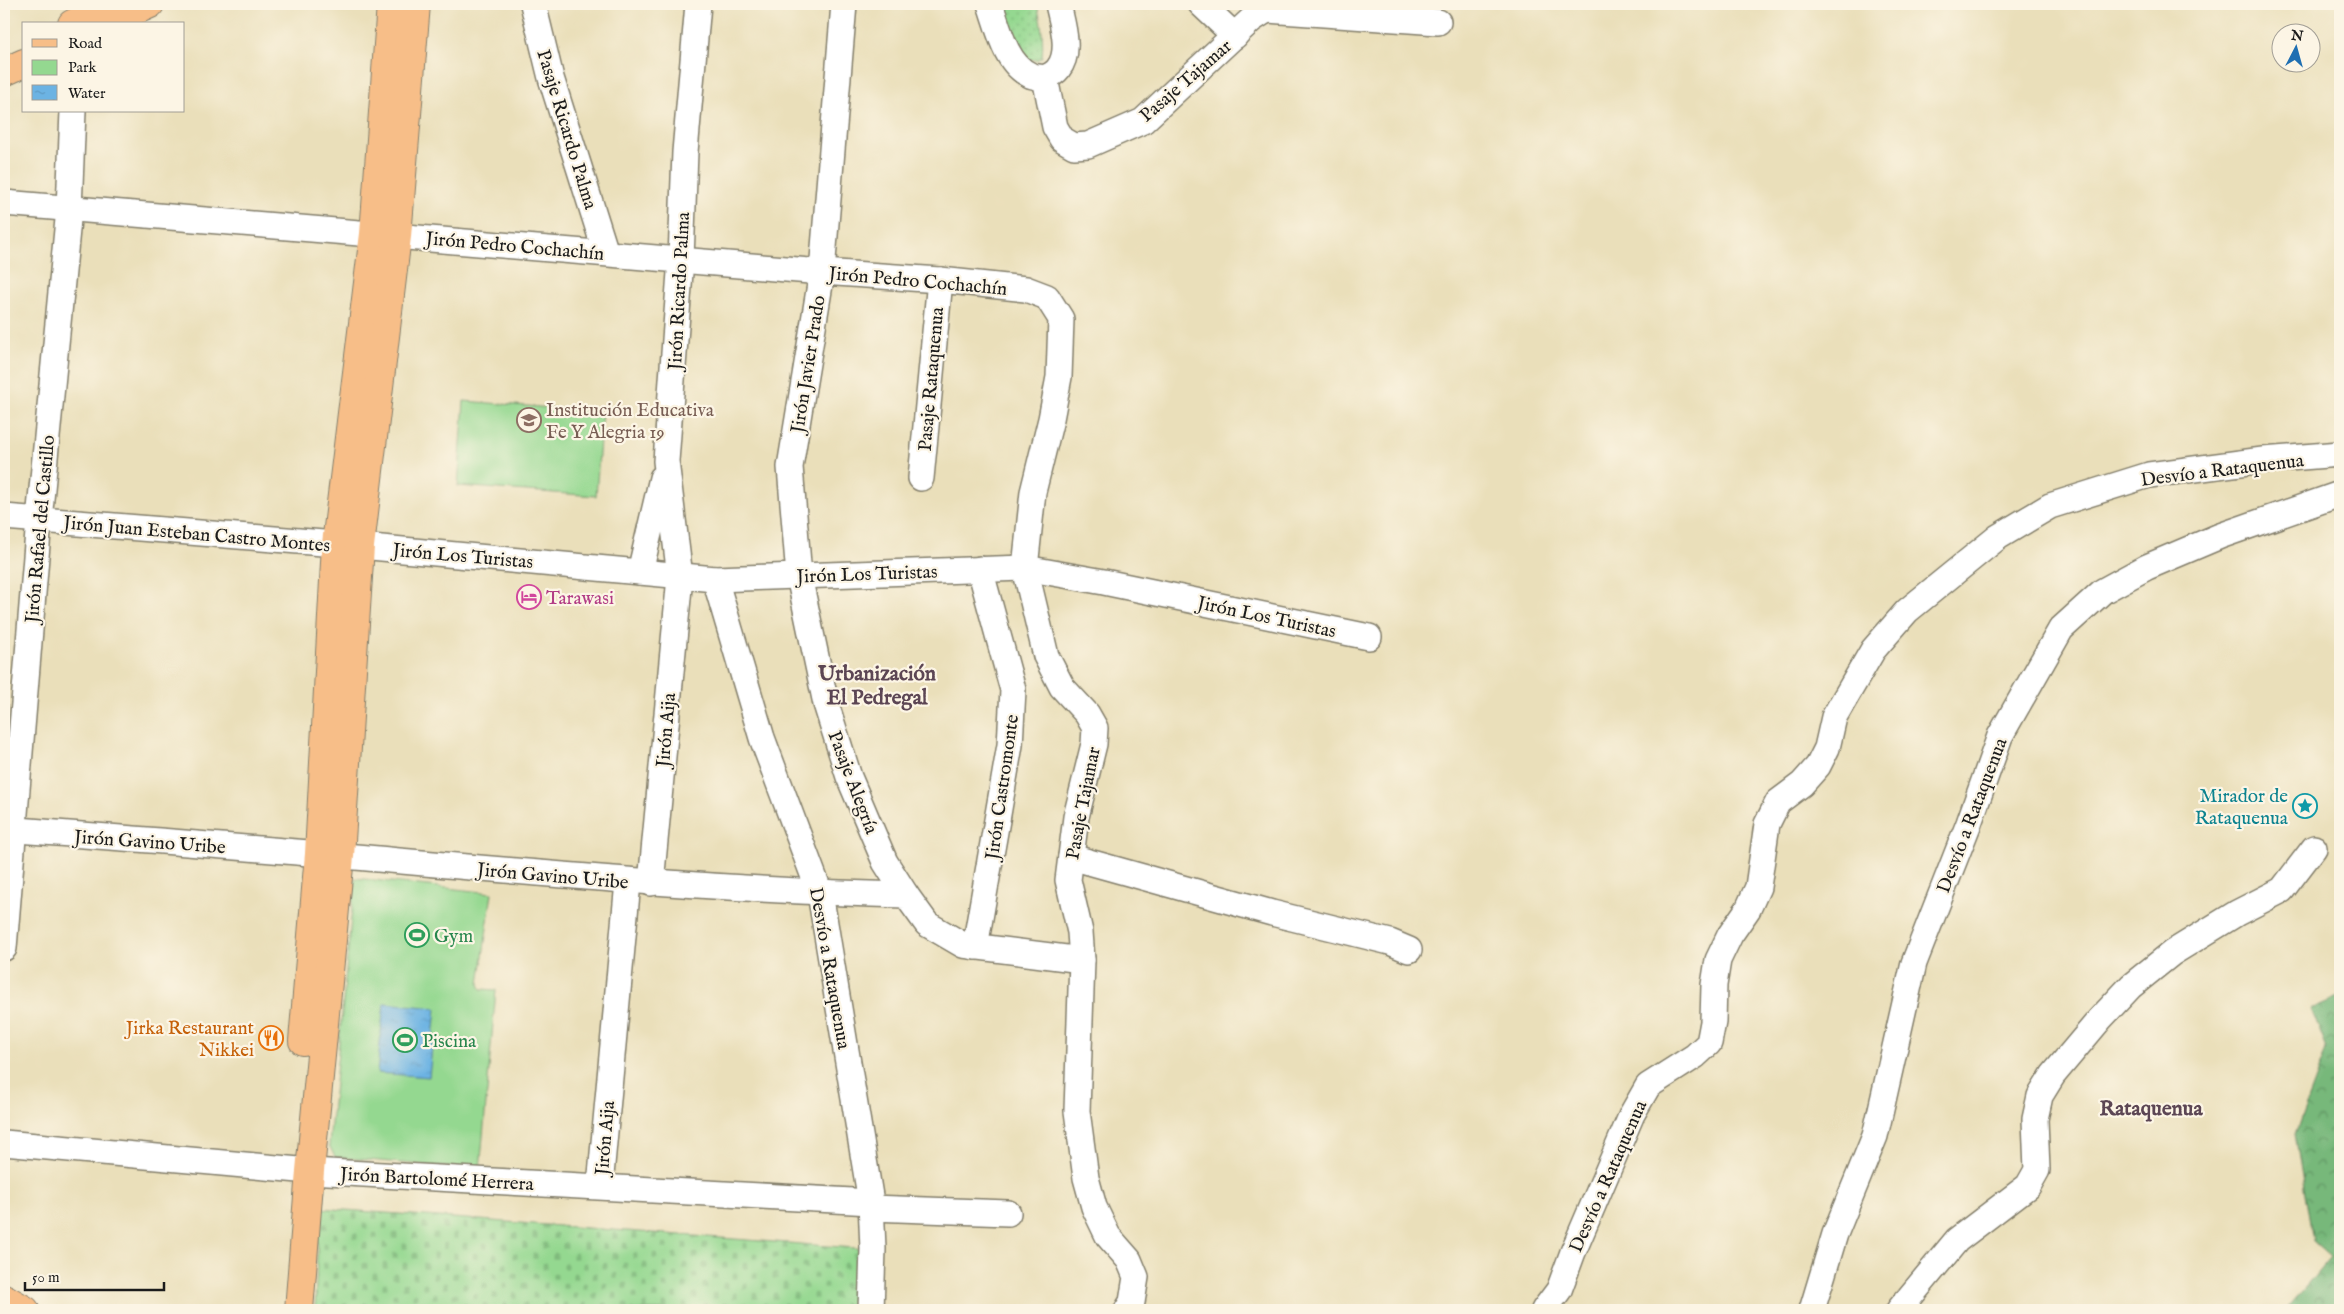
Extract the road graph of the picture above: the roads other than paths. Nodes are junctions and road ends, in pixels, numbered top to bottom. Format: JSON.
{"nodes":[{"id":1,"x":114,"y":4,"type":"edge"},
{"id":2,"x":150,"y":4,"type":"edge"},
{"id":3,"x":391,"y":4,"type":"edge"},
{"id":4,"x":416,"y":4,"type":"edge"},
{"id":5,"x":533,"y":4,"type":"edge"},
{"id":6,"x":698,"y":4,"type":"edge"},
{"id":7,"x":844,"y":4,"type":"edge"},
{"id":8,"x":990,"y":4,"type":"edge"},
{"id":9,"x":1058,"y":4,"type":"edge"},
{"id":10,"x":1201,"y":4,"type":"edge"},
{"id":11,"x":1271,"y":7,"type":"edge"},
{"id":12,"x":77,"y":22,"type":"edge"},
{"id":13,"x":110,"y":22,"type":"edge"},
{"id":14,"x":1438,"y":22,"type":"dead end"},
{"id":15,"x":1235,"y":36,"type":"junction"},
{"id":16,"x":22,"y":46,"type":"edge"},
{"id":17,"x":4,"y":54,"type":"edge"},
{"id":18,"x":22,"y":63,"type":"edge"},
{"id":19,"x":4,"y":72,"type":"edge"},
{"id":20,"x":1037,"y":77,"type":"junction"},
{"id":21,"x":73,"y":112,"type":"edge"},
{"id":22,"x":4,"y":203,"type":"edge"},
{"id":23,"x":69,"y":209,"type":"junction"},
{"id":24,"x":386,"y":235,"type":"junction"},
{"id":25,"x":606,"y":253,"type":"junction"},
{"id":26,"x":681,"y":259,"type":"junction"},
{"id":27,"x":822,"y":272,"type":"junction"},
{"id":28,"x":940,"y":280,"type":"junction"},
{"id":29,"x":1026,"y":289,"type":"joint"},
{"id":30,"x":2340,"y":454,"type":"edge"},
{"id":31,"x":666,"y":461,"type":"junction"},
{"id":32,"x":921,"y":478,"type":"dead end"},
{"id":33,"x":2340,"y":494,"type":"edge"},
{"id":34,"x":4,"y":517,"type":"edge"},
{"id":35,"x":39,"y":520,"type":"junction"},
{"id":36,"x":348,"y":545,"type":"junction"},
{"id":37,"x":1025,"y":568,"type":"junction"},
{"id":38,"x":980,"y":569,"type":"junction"},
{"id":39,"x":640,"y":572,"type":"junction"},
{"id":40,"x":799,"y":576,"type":"junction"},
{"id":41,"x":680,"y":577,"type":"junction"},
{"id":42,"x":715,"y":579,"type":"junction"},
{"id":43,"x":1369,"y":637,"type":"dead end"},
{"id":44,"x":9,"y":830,"type":"edge"},
{"id":45,"x":2314,"y":848,"type":"dead end"},
{"id":46,"x":329,"y":855,"type":"junction"},
{"id":47,"x":1071,"y":857,"type":"junction"},
{"id":48,"x":639,"y":882,"type":"junction"},
{"id":49,"x":820,"y":893,"type":"junction"},
{"id":50,"x":906,"y":895,"type":"junction"},
{"id":51,"x":975,"y":947,"type":"junction"},
{"id":52,"x":4,"y":948,"type":"edge"},
{"id":53,"x":1409,"y":950,"type":"dead end"},
{"id":54,"x":1082,"y":960,"type":"junction"},
{"id":55,"x":4,"y":1144,"type":"edge"},
{"id":56,"x":301,"y":1170,"type":"junction"},
{"id":57,"x":600,"y":1186,"type":"junction"},
{"id":58,"x":871,"y":1205,"type":"junction"},
{"id":59,"x":1008,"y":1213,"type":"dead end"},
{"id":60,"x":4,"y":1298,"type":"edge"},
{"id":61,"x":25,"y":1310,"type":"edge"},
{"id":62,"x":280,"y":1310,"type":"edge"},
{"id":63,"x":299,"y":1310,"type":"edge"},
{"id":64,"x":871,"y":1310,"type":"edge"},
{"id":65,"x":1127,"y":1310,"type":"edge"},
{"id":66,"x":1544,"y":1310,"type":"edge"},
{"id":67,"x":1812,"y":1310,"type":"edge"},
{"id":68,"x":1899,"y":1310,"type":"edge"}],
"edges":[{"from":1,"to":12,"type":"main road"},
{"from":2,"to":13,"type":"main road"},
{"from":3,"to":24,"type":"main road"},
{"from":4,"to":24,"type":"main road"},
{"from":5,"to":25,"type":"street","name":"Pasaje Ricardo Palma"},
{"from":6,"to":26,"type":"street","name":"Jirón Ricardo Palma"},
{"from":7,"to":27,"type":"street","name":"Jirón Javier Prado"},
{"from":8,"to":20,"type":"street"},
{"from":9,"to":20,"type":"street"},
{"from":10,"to":15,"type":"street"},
{"from":11,"to":14,"type":"street"},
{"from":11,"to":15,"type":"street","name":"Pasaje Tajamar"},
{"from":15,"to":20,"type":"street","name":"Pasaje Tajamar"},
{"from":16,"to":17,"type":"main road"},
{"from":18,"to":19,"type":"main road"},
{"from":21,"to":23,"type":"street","name":"Jirón Rafael del Castillo"},
{"from":22,"to":23,"type":"street","name":"Jirón Pedro Cochachín"},
{"from":23,"to":24,"type":"street","name":"Jirón Pedro Cochachín"},
{"from":23,"to":35,"type":"street","name":"Jirón Rafael del Castillo"},
{"from":24,"to":25,"type":"street","name":"Jirón Pedro Cochachín"},
{"from":24,"to":36,"type":"main road"},
{"from":25,"to":26,"type":"street","name":"Jirón Pedro Cochachín"},
{"from":26,"to":27,"type":"street","name":"Jirón Pedro Cochachín"},
{"from":26,"to":31,"type":"street","name":"Jirón Ricardo Palma"},
{"from":27,"to":28,"type":"street","name":"Jirón Pedro Cochachín"},
{"from":27,"to":40,"type":"street","name":"Jirón Javier Prado"},
{"from":28,"to":29,"type":"street","name":"Jirón Pedro Cochachín"},
{"from":28,"to":32,"type":"street","name":"Pasaje Rataquenua"},
{"from":29,"to":37,"type":"street","name":"Pasaje Tajamar"},
{"from":30,"to":66,"type":"street","name":"Desvío a Rataquenua"},
{"from":31,"to":39,"type":"street"},
{"from":31,"to":41,"type":"street","name":"Jirón Ricardo Palma"},
{"from":33,"to":67,"type":"street","name":"Desvío a Rataquenua"},
{"from":34,"to":35,"type":"street","name":"Jirón Juan Esteban Castro Montes"},
{"from":35,"to":36,"type":"street","name":"Jirón Juan Esteban Castro Montes"},
{"from":35,"to":44,"type":"street","name":"Jirón Rafael del Castillo"},
{"from":36,"to":39,"type":"street","name":"Jirón Los Turistas"},
{"from":36,"to":46,"type":"main road"},
{"from":37,"to":38,"type":"street","name":"Jirón Los Turistas"},
{"from":37,"to":43,"type":"street","name":"Jirón Los Turistas"},
{"from":37,"to":47,"type":"street","name":"Pasaje Tajamar"},
{"from":38,"to":40,"type":"street","name":"Jirón Los Turistas"},
{"from":38,"to":51,"type":"street","name":"Jirón Castromonte"},
{"from":39,"to":41,"type":"street","name":"Jirón Los Turistas"},
{"from":40,"to":42,"type":"street","name":"Jirón Los Turistas"},
{"from":40,"to":50,"type":"street","name":"Pasaje Alegría"},
{"from":41,"to":42,"type":"street","name":"Jirón Los Turistas"},
{"from":41,"to":48,"type":"street","name":"Jirón Aija"},
{"from":42,"to":49,"type":"street","name":"Desvío a Rataquenua"},
{"from":44,"to":46,"type":"street","name":"Jirón Gavino Uribe"},
{"from":44,"to":52,"type":"street","name":"Jirón Rafael del Castillo"},
{"from":45,"to":68,"type":"street"},
{"from":46,"to":48,"type":"street","name":"Jirón Gavino Uribe"},
{"from":46,"to":56,"type":"main road"},
{"from":47,"to":53,"type":"street"},
{"from":47,"to":54,"type":"street","name":"Pasaje Tajamar"},
{"from":48,"to":49,"type":"street","name":"Jirón Gavino Uribe"},
{"from":48,"to":57,"type":"street","name":"Jirón Aija"},
{"from":49,"to":50,"type":"street","name":"Jirón Gavino Uribe"},
{"from":49,"to":58,"type":"street","name":"Desvío a Rataquenua"},
{"from":50,"to":51,"type":"street"},
{"from":51,"to":54,"type":"street"},
{"from":54,"to":65,"type":"street","name":"Pasaje Tajamar"},
{"from":55,"to":56,"type":"street","name":"Jirón Bartolomé Herrera"},
{"from":56,"to":57,"type":"street","name":"Jirón Bartolomé Herrera"},
{"from":56,"to":62,"type":"main road"},
{"from":56,"to":63,"type":"main road"},
{"from":57,"to":58,"type":"street","name":"Jirón Bartolomé Herrera"},
{"from":58,"to":59,"type":"street","name":"Jirón Bartolomé Herrera"},
{"from":58,"to":64,"type":"street","name":"Desvío a Rataquenua"},
{"from":60,"to":61,"type":"main road"}]}
